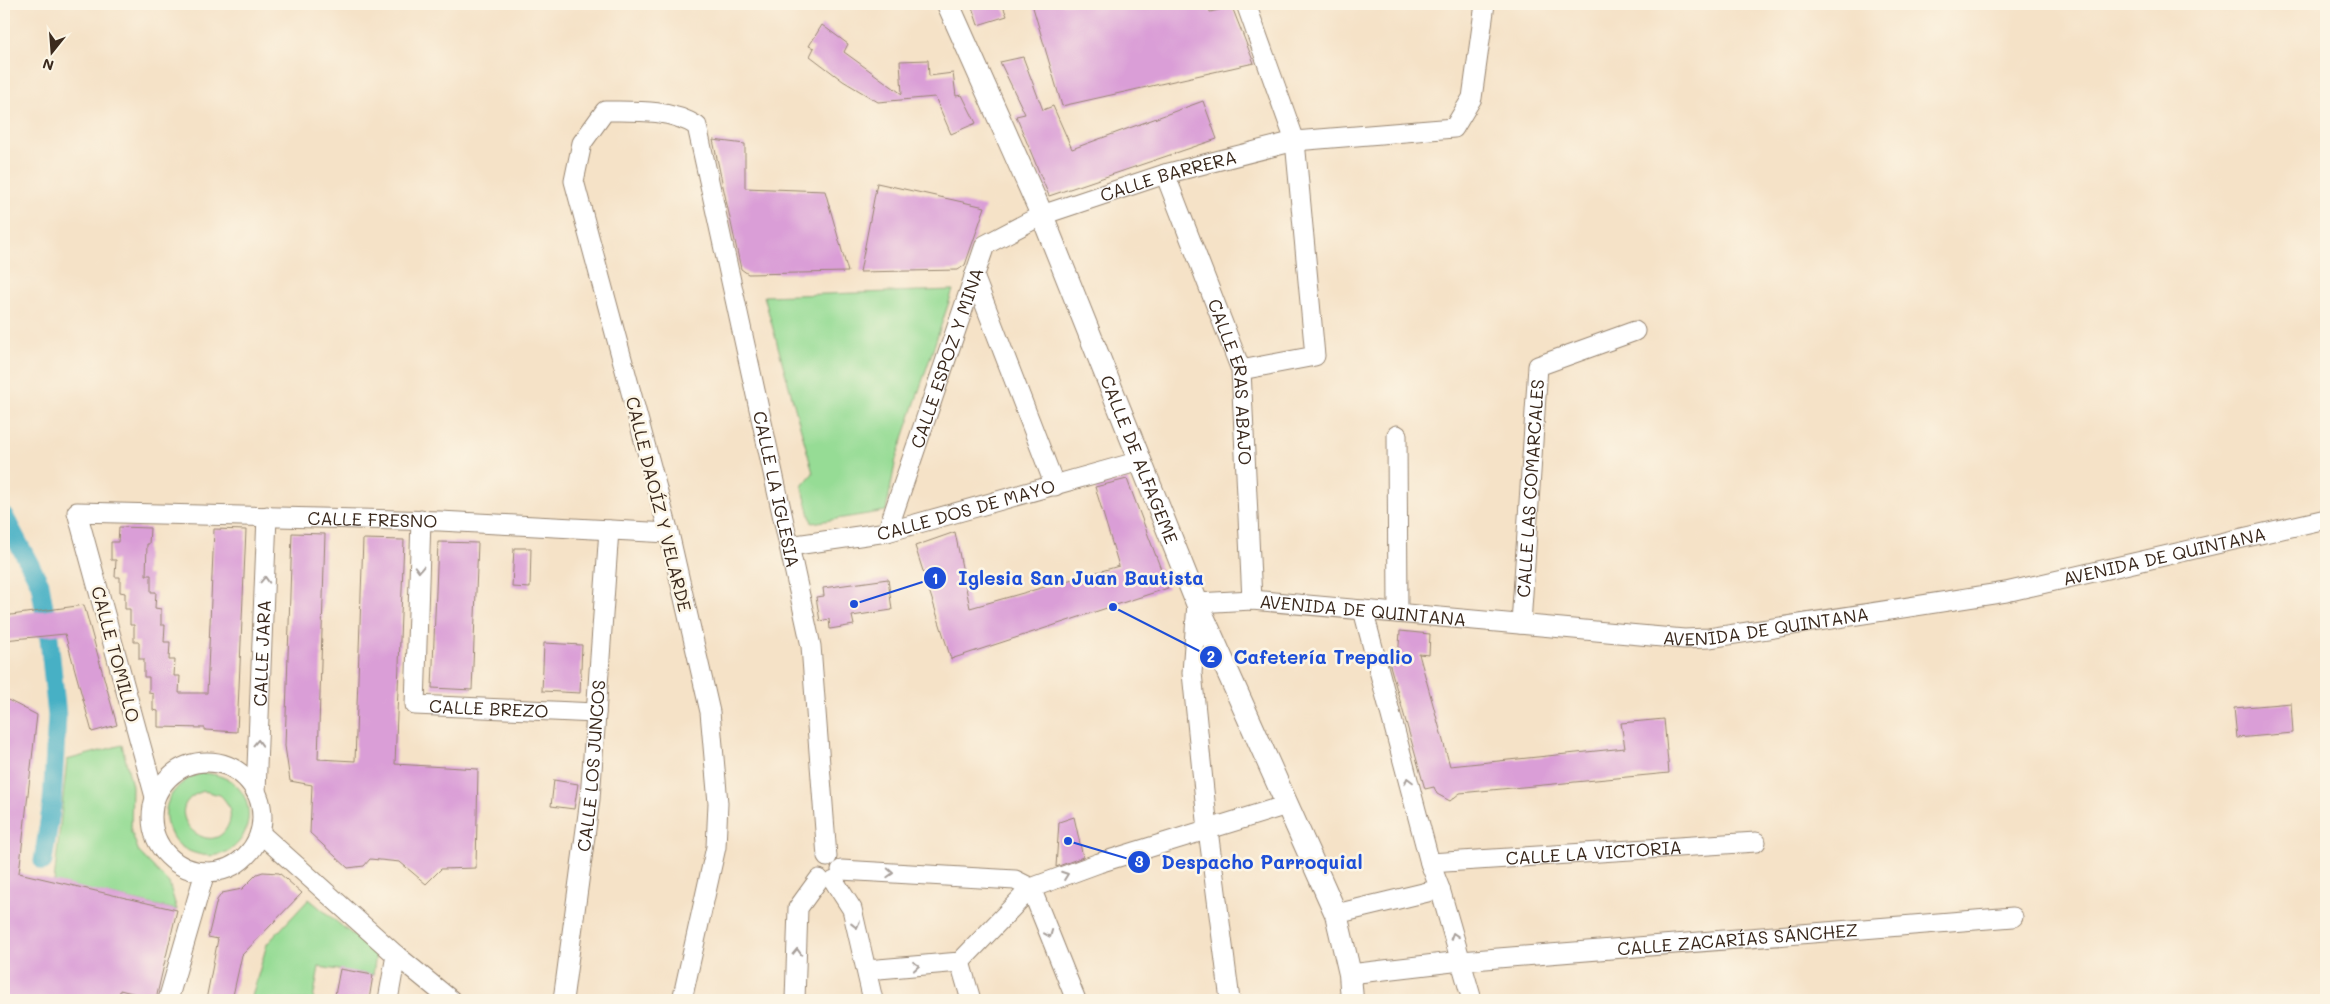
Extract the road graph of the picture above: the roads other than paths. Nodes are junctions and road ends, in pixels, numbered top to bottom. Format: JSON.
{"nodes":[{"id":1,"x":948,"y":4,"type":"edge"},
{"id":2,"x":1246,"y":4,"type":"edge"},
{"id":3,"x":1485,"y":4,"type":"edge"},
{"id":4,"x":697,"y":126,"type":"joint"},
{"id":5,"x":1295,"y":141,"type":"junction"},
{"id":6,"x":1165,"y":174,"type":"junction"},
{"id":7,"x":1042,"y":215,"type":"junction"},
{"id":8,"x":974,"y":276,"type":"junction"},
{"id":9,"x":1635,"y":330,"type":"dead end"},
{"id":10,"x":1241,"y":370,"type":"junction"},
{"id":11,"x":1397,"y":435,"type":"dead end"},
{"id":12,"x":1140,"y":461,"type":"junction"},
{"id":13,"x":1055,"y":486,"type":"junction"},
{"id":14,"x":77,"y":512,"type":"joint"},
{"id":15,"x":267,"y":516,"type":"junction"},
{"id":16,"x":2326,"y":519,"type":"edge"},
{"id":17,"x":421,"y":520,"type":"junction"},
{"id":18,"x":609,"y":530,"type":"junction"},
{"id":19,"x":887,"y":532,"type":"junction"},
{"id":20,"x":669,"y":533,"type":"junction"},
{"id":21,"x":789,"y":546,"type":"junction"},
{"id":22,"x":1252,"y":600,"type":"junction"},
{"id":23,"x":1197,"y":603,"type":"junction"},
{"id":24,"x":1363,"y":610,"type":"junction"},
{"id":25,"x":1398,"y":613,"type":"junction"},
{"id":26,"x":1521,"y":624,"type":"junction"},
{"id":27,"x":596,"y":713,"type":"junction"},
{"id":28,"x":256,"y":792,"type":"junction"},
{"id":29,"x":155,"y":797,"type":"junction"},
{"id":30,"x":1287,"y":805,"type":"junction"},
{"id":31,"x":1208,"y":830,"type":"junction"},
{"id":32,"x":260,"y":832,"type":"junction"},
{"id":33,"x":1756,"y":842,"type":"dead end"},
{"id":34,"x":1430,"y":863,"type":"junction"},
{"id":35,"x":205,"y":872,"type":"junction"},
{"id":36,"x":831,"y":877,"type":"junction"},
{"id":37,"x":1031,"y":888,"type":"junction"},
{"id":38,"x":1440,"y":889,"type":"junction"},
{"id":39,"x":1336,"y":914,"type":"junction"},
{"id":40,"x":2013,"y":917,"type":"dead end"},
{"id":41,"x":396,"y":955,"type":"junction"},
{"id":42,"x":1461,"y":961,"type":"junction"},
{"id":43,"x":960,"y":962,"type":"junction"},
{"id":44,"x":867,"y":970,"type":"junction"},
{"id":45,"x":1350,"y":974,"type":"junction"},
{"id":46,"x":168,"y":1000,"type":"edge"},
{"id":47,"x":388,"y":1000,"type":"edge"},
{"id":48,"x":451,"y":1000,"type":"edge"},
{"id":49,"x":563,"y":1000,"type":"edge"},
{"id":50,"x":682,"y":1000,"type":"edge"},
{"id":51,"x":795,"y":1000,"type":"edge"},
{"id":52,"x":873,"y":1000,"type":"edge"},
{"id":53,"x":971,"y":1000,"type":"edge"},
{"id":54,"x":1076,"y":1000,"type":"edge"},
{"id":55,"x":1230,"y":1000,"type":"edge"},
{"id":56,"x":1352,"y":1000,"type":"edge"},
{"id":57,"x":1472,"y":1000,"type":"edge"}],
"edges":[{"from":1,"to":7,"type":"street","name":"CALLE DE ALFAGEME"},
{"from":2,"to":5,"type":"street"},
{"from":3,"to":5,"type":"street","name":"CALLE BARRERA"},
{"from":4,"to":20,"type":"street","name":"CALLE DAOÍZ Y VELARDE"},
{"from":4,"to":21,"type":"street","name":"CALLE LA IGLESIA"},
{"from":5,"to":6,"type":"street","name":"CALLE BARRERA"},
{"from":5,"to":10,"type":"street"},
{"from":6,"to":7,"type":"street","name":"CALLE BARRERA"},
{"from":6,"to":10,"type":"street","name":"CALLE ERAS ABAJO"},
{"from":7,"to":8,"type":"street","name":"CALLE ESPOZ Y MINA"},
{"from":7,"to":12,"type":"street","name":"CALLE DE ALFAGEME"},
{"from":8,"to":13,"type":"street"},
{"from":8,"to":19,"type":"street","name":"CALLE ESPOZ Y MINA"},
{"from":9,"to":26,"type":"street","name":"CALLE LAS COMARCALES"},
{"from":10,"to":22,"type":"street","name":"CALLE ERAS ABAJO"},
{"from":11,"to":25,"type":"street"},
{"from":12,"to":13,"type":"street","name":"CALLE DOS DE MAYO"},
{"from":12,"to":23,"type":"street","name":"CALLE DE ALFAGEME"},
{"from":13,"to":19,"type":"street","name":"CALLE DOS DE MAYO"},
{"from":14,"to":15,"type":"street","name":"CALLE FRESNO"},
{"from":14,"to":29,"type":"street","name":"CALLE TOMILLO"},
{"from":15,"to":17,"type":"street","name":"CALLE FRESNO"},
{"from":28,"to":15,"type":"street","name":"CALLE JARA","one_way":true},
{"from":16,"to":26,"type":"street","name":"AVENIDA DE QUINTANA"},
{"from":17,"to":18,"type":"street","name":"CALLE FRESNO"},
{"from":17,"to":27,"type":"street","name":"CALLE BREZO","one_way":true},
{"from":18,"to":20,"type":"street","name":"CALLE FRESNO"},
{"from":18,"to":27,"type":"street","name":"CALLE LOS JUNCOS"},
{"from":19,"to":21,"type":"street","name":"CALLE DOS DE MAYO"},
{"from":20,"to":50,"type":"street","name":"CALLE DAOÍZ Y VELARDE"},
{"from":21,"to":36,"type":"street","name":"CALLE LA IGLESIA"},
{"from":22,"to":23,"type":"street","name":"AVENIDA DE QUINTANA"},
{"from":22,"to":24,"type":"street","name":"AVENIDA DE QUINTANA"},
{"from":23,"to":30,"type":"street","name":"CALLE DE ALFAGEME"},
{"from":23,"to":31,"type":"street"},
{"from":24,"to":25,"type":"street","name":"AVENIDA DE QUINTANA"},
{"from":34,"to":24,"type":"street","one_way":true},
{"from":25,"to":26,"type":"street","name":"AVENIDA DE QUINTANA"},
{"from":27,"to":49,"type":"street","name":"CALLE LOS JUNCOS"},
{"from":28,"to":29,"type":"street"},
{"from":28,"to":32,"type":"street"},
{"from":29,"to":35,"type":"street"},
{"from":30,"to":31,"type":"street"},
{"from":30,"to":39,"type":"street","name":"CALLE DE ALFAGEME"},
{"from":37,"to":31,"type":"street","one_way":true},
{"from":31,"to":55,"type":"street"},
{"from":32,"to":35,"type":"street"},
{"from":32,"to":41,"type":"street"},
{"from":33,"to":34,"type":"street","name":"CALLE LA VICTORIA"},
{"from":34,"to":38,"type":"street"},
{"from":35,"to":46,"type":"street"},
{"from":36,"to":37,"type":"street","one_way":true},
{"from":36,"to":44,"type":"street","one_way":true},
{"from":51,"to":36,"type":"street","one_way":true},
{"from":37,"to":43,"type":"street"},
{"from":37,"to":54,"type":"street","one_way":true},
{"from":38,"to":39,"type":"street"},
{"from":42,"to":38,"type":"street","one_way":true},
{"from":39,"to":45,"type":"street","name":"CALLE DE ALFAGEME"},
{"from":40,"to":42,"type":"street","name":"CALLE ZACARÍAS SÁNCHEZ"},
{"from":41,"to":47,"type":"street"},
{"from":41,"to":48,"type":"street"},
{"from":42,"to":45,"type":"street","name":"CALLE ZACARÍAS SÁNCHEZ"},
{"from":42,"to":57,"type":"street"},
{"from":44,"to":43,"type":"street","one_way":true},
{"from":43,"to":53,"type":"street"},
{"from":44,"to":52,"type":"street"},
{"from":45,"to":56,"type":"street","name":"CALLE DE ALFAGEME"}]}
